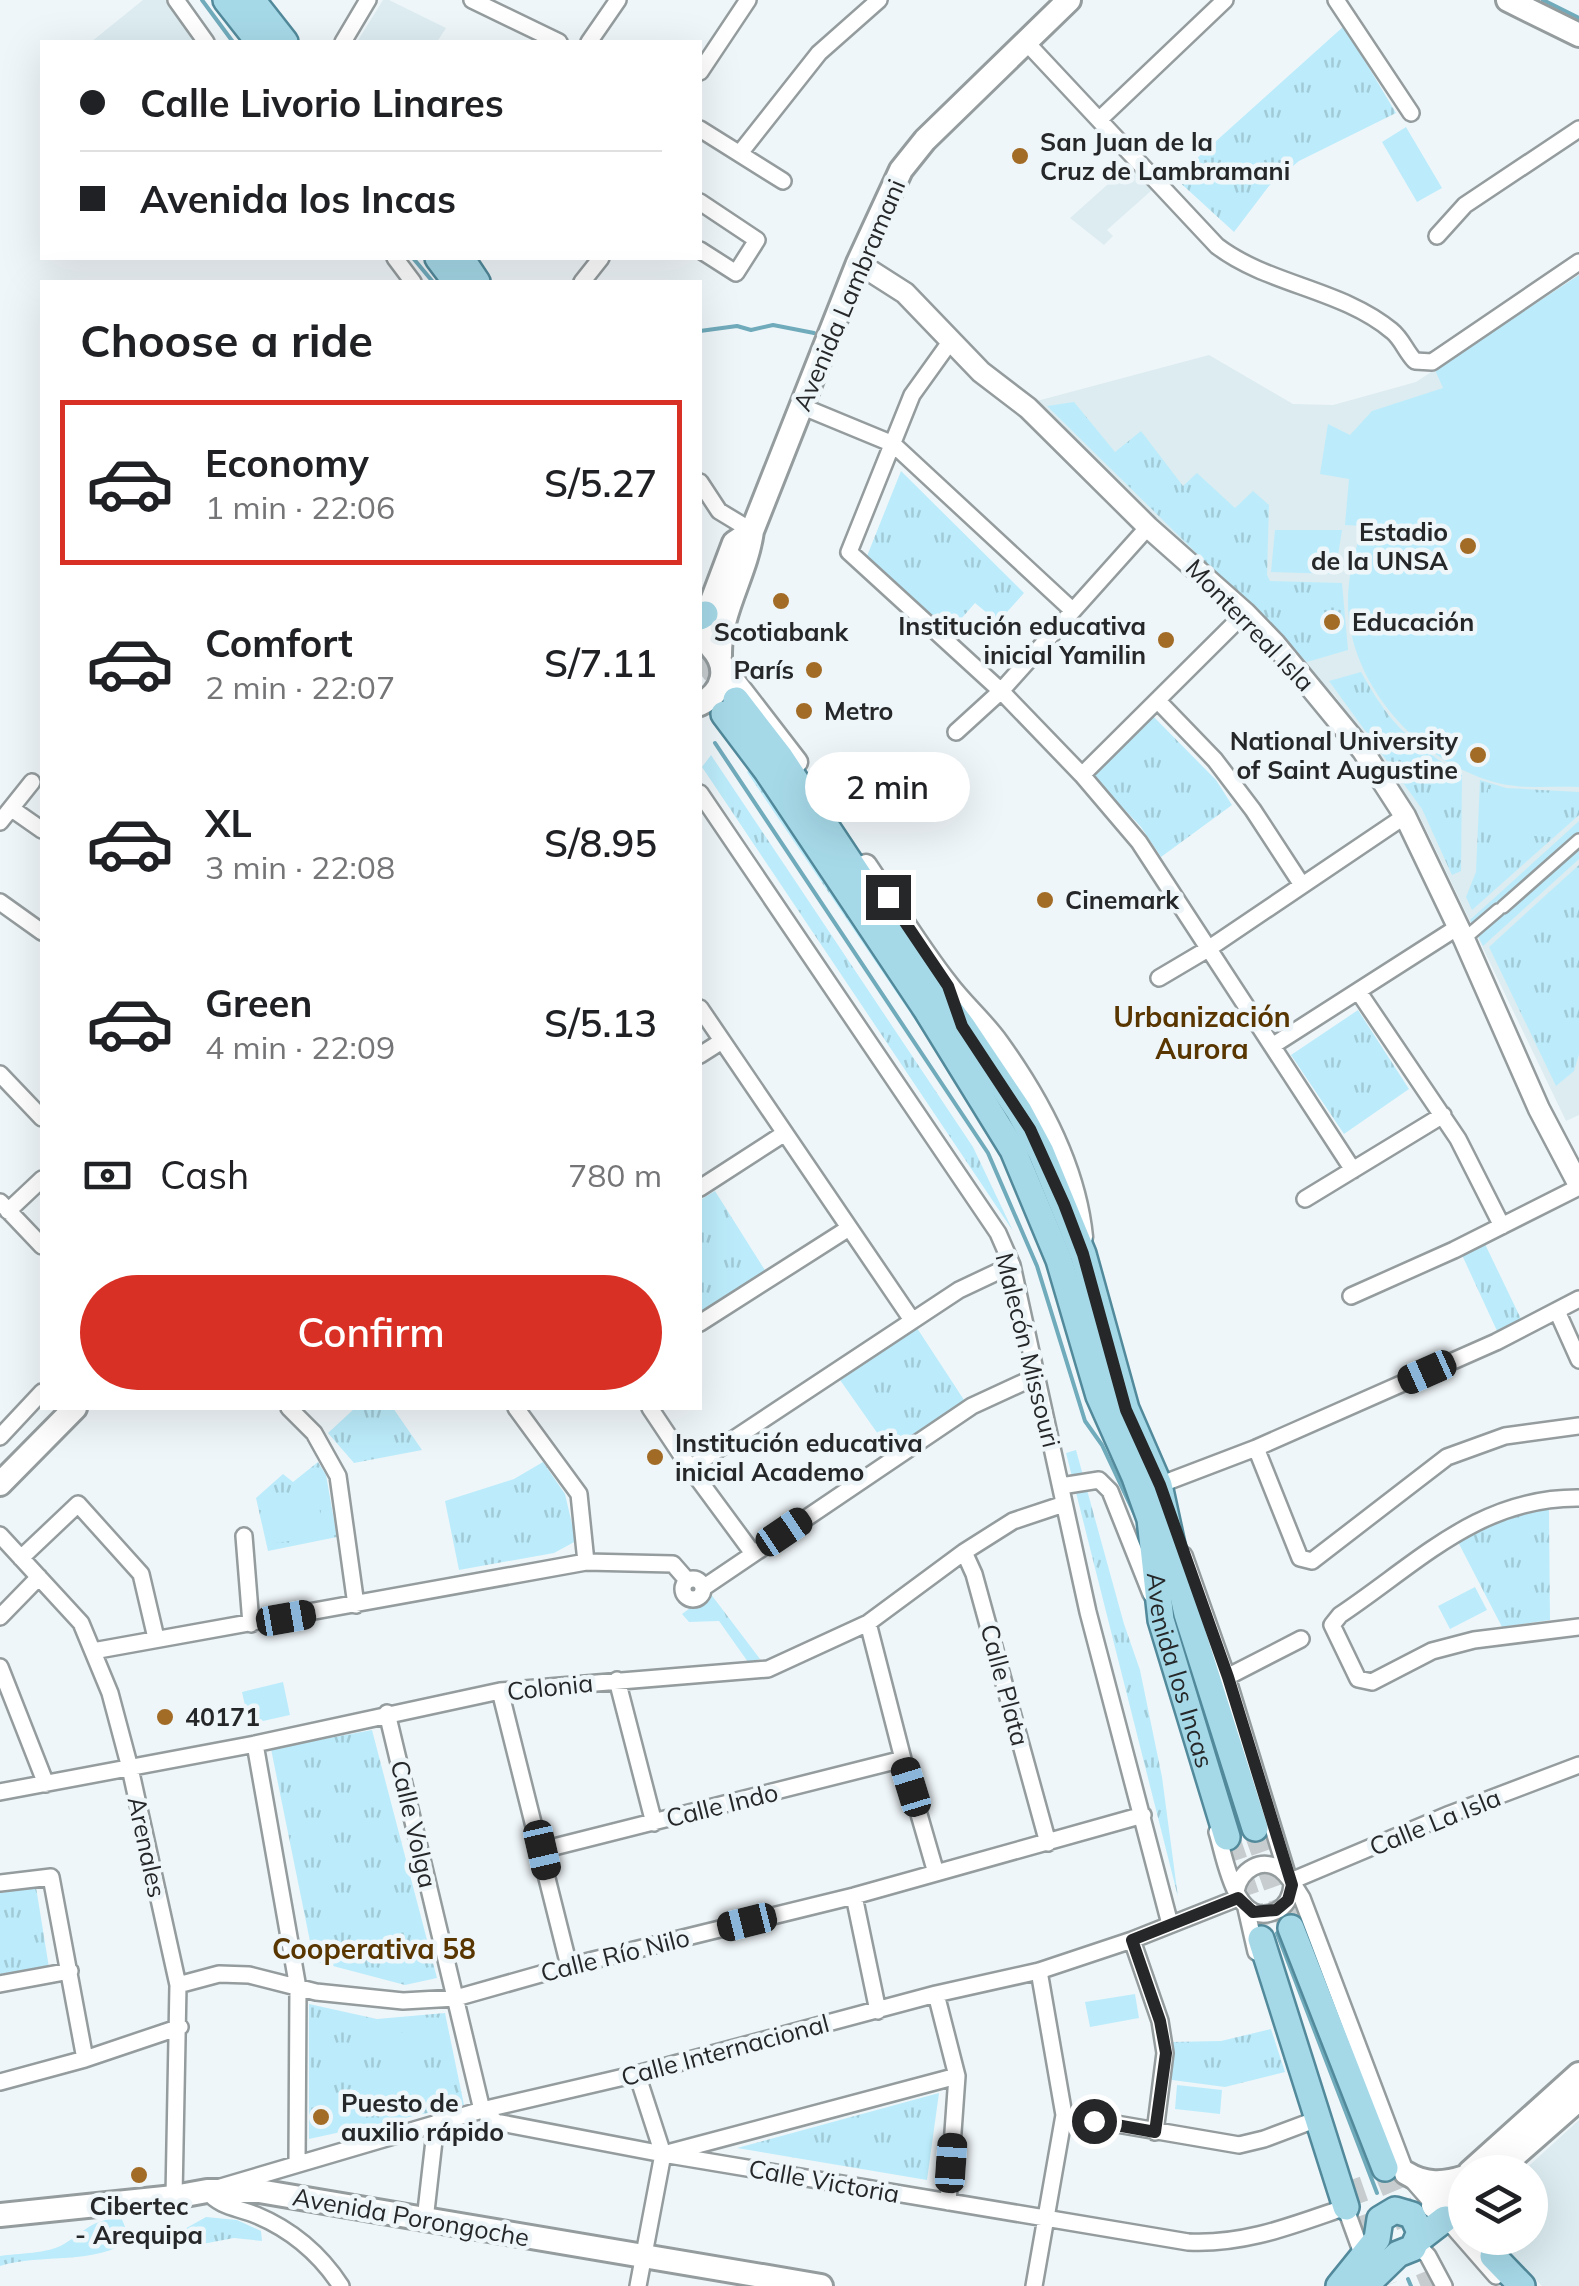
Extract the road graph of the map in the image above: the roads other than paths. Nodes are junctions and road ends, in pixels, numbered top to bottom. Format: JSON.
{"nodes":[{"id":1,"x":176,"y":0,"type":"edge"},
{"id":2,"x":226,"y":0,"type":"edge"},
{"id":3,"x":252,"y":0,"type":"edge"},
{"id":4,"x":368,"y":0,"type":"edge"},
{"id":5,"x":618,"y":0,"type":"edge"},
{"id":6,"x":748,"y":0,"type":"edge"},
{"id":7,"x":878,"y":0,"type":"edge"},
{"id":8,"x":1069,"y":0,"type":"edge"},
{"id":9,"x":1225,"y":0,"type":"edge"},
{"id":10,"x":1336,"y":0,"type":"edge"},
{"id":11,"x":1508,"y":0,"type":"edge"},
{"id":12,"x":484,"y":2,"type":"edge"},
{"id":13,"x":1579,"y":35,"type":"edge"},
{"id":14,"x":205,"y":40,"type":"edge"},
{"id":15,"x":258,"y":40,"type":"edge"},
{"id":16,"x":283,"y":40,"type":"edge"},
{"id":17,"x":344,"y":40,"type":"edge"},
{"id":18,"x":555,"y":40,"type":"edge"},
{"id":19,"x":590,"y":40,"type":"edge"},
{"id":20,"x":1026,"y":42,"type":"junction"},
{"id":21,"x":702,"y":69,"type":"edge"},
{"id":22,"x":1410,"y":113,"type":"dead end"},
{"id":23,"x":1100,"y":120,"type":"junction"},
{"id":24,"x":1579,"y":129,"type":"edge"},
{"id":25,"x":702,"y":130,"type":"edge"},
{"id":26,"x":740,"y":154,"type":"junction"},
{"id":27,"x":783,"y":182,"type":"dead end"},
{"id":28,"x":702,"y":203,"type":"edge"},
{"id":29,"x":1436,"y":236,"type":"dead end"},
{"id":30,"x":702,"y":251,"type":"edge"},
{"id":31,"x":599,"y":260,"type":"edge"},
{"id":32,"x":858,"y":262,"type":"junction"},
{"id":33,"x":1579,"y":262,"type":"edge"},
{"id":34,"x":584,"y":280,"type":"edge"},
{"id":35,"x":950,"y":342,"type":"junction"},
{"id":36,"x":802,"y":406,"type":"junction"},
{"id":37,"x":892,"y":444,"type":"junction"},
{"id":38,"x":702,"y":485,"type":"edge"},
{"id":39,"x":1148,"y":526,"type":"junction"},
{"id":40,"x":752,"y":531,"type":"junction"},
{"id":41,"x":1071,"y":609,"type":"junction"},
{"id":42,"x":1245,"y":613,"type":"junction"},
{"id":43,"x":702,"y":623,"type":"edge"},
{"id":44,"x":702,"y":628,"type":"edge"},
{"id":45,"x":721,"y":661,"type":"junction"},
{"id":46,"x":1001,"y":690,"type":"junction"},
{"id":47,"x":1158,"y":701,"type":"junction"},
{"id":48,"x":715,"y":706,"type":"edge"},
{"id":49,"x":956,"y":732,"type":"dead end"},
{"id":50,"x":1082,"y":775,"type":"junction"},
{"id":51,"x":32,"y":782,"type":"dead end"},
{"id":52,"x":702,"y":796,"type":"edge"},
{"id":53,"x":12,"y":809,"type":"junction"},
{"id":54,"x":1405,"y":816,"type":"junction"},
{"id":55,"x":0,"y":822,"type":"edge"},
{"id":56,"x":40,"y":829,"type":"edge"},
{"id":57,"x":1579,"y":840,"type":"edge"},
{"id":58,"x":1302,"y":885,"type":"junction"},
{"id":59,"x":0,"y":902,"type":"edge"},
{"id":60,"x":40,"y":931,"type":"edge"},
{"id":61,"x":1461,"y":933,"type":"junction"},
{"id":62,"x":1208,"y":949,"type":"junction"},
{"id":63,"x":1158,"y":978,"type":"dead end"},
{"id":64,"x":948,"y":986,"type":"junction"},
{"id":65,"x":1358,"y":991,"type":"junction"},
{"id":66,"x":702,"y":1011,"type":"edge"},
{"id":67,"x":962,"y":1026,"type":"junction"},
{"id":68,"x":722,"y":1041,"type":"junction"},
{"id":69,"x":1272,"y":1046,"type":"junction"},
{"id":70,"x":702,"y":1054,"type":"edge"},
{"id":71,"x":0,"y":1074,"type":"edge"},
{"id":72,"x":1443,"y":1115,"type":"junction"},
{"id":73,"x":40,"y":1116,"type":"edge"},
{"id":74,"x":785,"y":1133,"type":"junction"},
{"id":75,"x":1352,"y":1170,"type":"junction"},
{"id":76,"x":40,"y":1180,"type":"edge"},
{"id":77,"x":1579,"y":1186,"type":"edge"},
{"id":78,"x":702,"y":1187,"type":"edge"},
{"id":79,"x":1305,"y":1199,"type":"dead end"},
{"id":80,"x":4,"y":1206,"type":"edge"},
{"id":81,"x":1502,"y":1226,"type":"junction"},
{"id":82,"x":849,"y":1228,"type":"junction"},
{"id":83,"x":40,"y":1244,"type":"edge"},
{"id":84,"x":1083,"y":1254,"type":"junction"},
{"id":85,"x":1012,"y":1265,"type":"junction"},
{"id":86,"x":1351,"y":1296,"type":"dead end"},
{"id":87,"x":1579,"y":1300,"type":"edge"},
{"id":88,"x":1557,"y":1311,"type":"junction"},
{"id":89,"x":912,"y":1320,"type":"junction"},
{"id":90,"x":702,"y":1321,"type":"edge"},
{"id":91,"x":1579,"y":1360,"type":"edge"},
{"id":92,"x":1037,"y":1376,"type":"junction"},
{"id":93,"x":40,"y":1394,"type":"edge"},
{"id":94,"x":73,"y":1410,"type":"edge"},
{"id":95,"x":291,"y":1410,"type":"edge"},
{"id":96,"x":517,"y":1410,"type":"edge"},
{"id":97,"x":651,"y":1410,"type":"edge"},
{"id":98,"x":1579,"y":1426,"type":"edge"},
{"id":99,"x":0,"y":1437,"type":"edge"},
{"id":100,"x":1256,"y":1448,"type":"junction"},
{"id":101,"x":690,"y":1468,"type":"junction"},
{"id":102,"x":0,"y":1484,"type":"edge"},
{"id":103,"x":1160,"y":1485,"type":"junction"},
{"id":104,"x":1060,"y":1486,"type":"junction"},
{"id":105,"x":1579,"y":1498,"type":"edge"},
{"id":106,"x":1064,"y":1504,"type":"junction"},
{"id":107,"x":0,"y":1535,"type":"edge"},
{"id":108,"x":244,"y":1536,"type":"dead end"},
{"id":109,"x":752,"y":1552,"type":"junction"},
{"id":110,"x":964,"y":1552,"type":"junction"},
{"id":111,"x":22,"y":1558,"type":"junction"},
{"id":112,"x":586,"y":1562,"type":"junction"},
{"id":113,"x":39,"y":1577,"type":"junction"},
{"id":114,"x":356,"y":1604,"type":"junction"},
{"id":115,"x":0,"y":1617,"type":"edge"},
{"id":116,"x":1161,"y":1620,"type":"junction"},
{"id":117,"x":868,"y":1623,"type":"junction"},
{"id":118,"x":250,"y":1624,"type":"junction"},
{"id":119,"x":1579,"y":1627,"type":"edge"},
{"id":120,"x":156,"y":1638,"type":"junction"},
{"id":121,"x":1301,"y":1639,"type":"dead end"},
{"id":122,"x":93,"y":1650,"type":"junction"},
{"id":123,"x":0,"y":1667,"type":"edge"},
{"id":124,"x":1228,"y":1677,"type":"junction"},
{"id":125,"x":616,"y":1680,"type":"junction"},
{"id":126,"x":500,"y":1691,"type":"junction"},
{"id":127,"x":387,"y":1714,"type":"junction"},
{"id":128,"x":255,"y":1744,"type":"junction"},
{"id":129,"x":903,"y":1760,"type":"junction"},
{"id":130,"x":1579,"y":1765,"type":"edge"},
{"id":131,"x":130,"y":1768,"type":"junction"},
{"id":132,"x":46,"y":1784,"type":"junction"},
{"id":133,"x":0,"y":1792,"type":"edge"},
{"id":134,"x":1143,"y":1815,"type":"junction"},
{"id":135,"x":654,"y":1823,"type":"junction"},
{"id":136,"x":1254,"y":1828,"type":"tunnel mouth"},
{"id":137,"x":1227,"y":1838,"type":"tunnel mouth"},
{"id":138,"x":1048,"y":1844,"type":"junction"},
{"id":139,"x":542,"y":1850,"type":"junction"},
{"id":140,"x":936,"y":1873,"type":"junction"},
{"id":141,"x":1291,"y":1881,"type":"junction"},
{"id":142,"x":0,"y":1884,"type":"edge"},
{"id":143,"x":854,"y":1896,"type":"junction"},
{"id":144,"x":1240,"y":1900,"type":"junction"},
{"id":145,"x":1170,"y":1924,"type":"junction"},
{"id":146,"x":1290,"y":1928,"type":"tunnel mouth"},
{"id":147,"x":1132,"y":1940,"type":"junction"},
{"id":148,"x":569,"y":1966,"type":"junction"},
{"id":149,"x":70,"y":1971,"type":"junction"},
{"id":150,"x":1038,"y":1972,"type":"junction"},
{"id":151,"x":0,"y":1984,"type":"edge"},
{"id":152,"x":178,"y":1985,"type":"junction"},
{"id":153,"x":298,"y":1988,"type":"junction"},
{"id":154,"x":936,"y":1994,"type":"junction"},
{"id":155,"x":456,"y":1998,"type":"junction"},
{"id":156,"x":878,"y":2011,"type":"junction"},
{"id":157,"x":180,"y":2027,"type":"junction"},
{"id":158,"x":85,"y":2060,"type":"junction"},
{"id":159,"x":1310,"y":2072,"type":"dead end"},
{"id":160,"x":637,"y":2074,"type":"junction"},
{"id":161,"x":1579,"y":2074,"type":"edge"},
{"id":162,"x":957,"y":2076,"type":"junction"},
{"id":163,"x":0,"y":2082,"type":"edge"},
{"id":164,"x":1579,"y":2099,"type":"edge"},
{"id":165,"x":482,"y":2110,"type":"junction"},
{"id":166,"x":1064,"y":2116,"type":"junction"},
{"id":167,"x":1312,"y":2121,"type":"junction"},
{"id":168,"x":1540,"y":2122,"type":"junction"},
{"id":169,"x":436,"y":2123,"type":"junction"},
{"id":170,"x":1155,"y":2132,"type":"junction"},
{"id":171,"x":663,"y":2154,"type":"junction"},
{"id":172,"x":1495,"y":2155,"type":"edge"},
{"id":173,"x":1511,"y":2155,"type":"edge"},
{"id":174,"x":297,"y":2162,"type":"junction"},
{"id":175,"x":1394,"y":2169,"type":"junction"},
{"id":176,"x":1448,"y":2181,"type":"edge"},
{"id":177,"x":207,"y":2190,"type":"junction"},
{"id":178,"x":1448,"y":2194,"type":"edge"},
{"id":179,"x":174,"y":2197,"type":"junction"},
{"id":180,"x":948,"y":2202,"type":"junction"},
{"id":181,"x":1448,"y":2211,"type":"edge"},
{"id":182,"x":1348,"y":2214,"type":"junction"},
{"id":183,"x":0,"y":2215,"type":"edge"},
{"id":184,"x":1046,"y":2216,"type":"junction"},
{"id":185,"x":425,"y":2220,"type":"junction"},
{"id":186,"x":1396,"y":2244,"type":"edge"},
{"id":187,"x":642,"y":2256,"type":"junction"},
{"id":188,"x":1493,"y":2256,"type":"tunnel mouth"},
{"id":189,"x":341,"y":2286,"type":"edge"},
{"id":190,"x":638,"y":2286,"type":"edge"},
{"id":191,"x":820,"y":2286,"type":"edge"},
{"id":192,"x":1034,"y":2286,"type":"edge"},
{"id":193,"x":1338,"y":2286,"type":"edge"},
{"id":194,"x":1444,"y":2286,"type":"edge"},
{"id":195,"x":1506,"y":2286,"type":"edge"},
{"id":196,"x":1522,"y":2286,"type":"edge"}],
"edges":[{"from":1,"to":14,"type":"street"},
{"from":2,"to":15,"type":"main road"},
{"from":3,"to":16,"type":"main road"},
{"from":4,"to":17,"type":"street"},
{"from":5,"to":19,"type":"street"},
{"from":6,"to":21,"type":"street"},
{"from":7,"to":26,"type":"street"},
{"from":8,"to":20,"type":"main road","name":"Avenida Lambramani"},
{"from":9,"to":23,"type":"street"},
{"from":10,"to":22,"type":"street"},
{"from":11,"to":13,"type":"main road"},
{"from":12,"to":18,"type":"street"},
{"from":20,"to":23,"type":"street"},
{"from":20,"to":32,"type":"main road","name":"Avenida Lambramani"},
{"from":23,"to":33,"type":"street"},
{"from":24,"to":29,"type":"street"},
{"from":25,"to":26,"type":"street"},
{"from":26,"to":27,"type":"street"},
{"from":28,"to":30,"type":"street"},
{"from":31,"to":34,"type":"street"},
{"from":32,"to":35,"type":"street","name":"Monterreal Isla"},
{"from":32,"to":36,"type":"main road","name":"Avenida Lambramani"},
{"from":35,"to":37,"type":"street"},
{"from":35,"to":39,"type":"street","name":"Monterreal Isla"},
{"from":36,"to":37,"type":"street"},
{"from":36,"to":40,"type":"main road","name":"Avenida Lambramani"},
{"from":37,"to":41,"type":"street"},
{"from":37,"to":46,"type":"street"},
{"from":38,"to":40,"type":"street"},
{"from":39,"to":41,"type":"street"},
{"from":39,"to":42,"type":"street","name":"Monterreal Isla"},
{"from":40,"to":43,"type":"main road","name":"Avenida Lambramani"},
{"from":40,"to":45,"type":"main road","name":"Avenida Lambramani"},
{"from":41,"to":46,"type":"street"},
{"from":42,"to":47,"type":"street"},
{"from":42,"to":54,"type":"street","name":"Monterreal Isla"},
{"from":44,"to":45,"type":"main road"},
{"from":45,"to":48,"type":"main road","name":"Avenida Lambramani"},
{"from":45,"to":64,"type":"street","name":"Avenida los Incas"},
{"from":46,"to":49,"type":"street"},
{"from":46,"to":50,"type":"street"},
{"from":47,"to":50,"type":"street"},
{"from":47,"to":58,"type":"street"},
{"from":48,"to":67,"type":"main road","name":"Avenida los Incas"},
{"from":48,"to":116,"type":"main road","name":"Avenida los Incas"},
{"from":50,"to":62,"type":"street"},
{"from":51,"to":53,"type":"street"},
{"from":52,"to":85,"type":"street","name":"Malecón Missouri"},
{"from":53,"to":55,"type":"street"},
{"from":53,"to":56,"type":"street"},
{"from":54,"to":58,"type":"street"},
{"from":54,"to":61,"type":"street","name":"Monterreal Isla"},
{"from":57,"to":61,"type":"street"},
{"from":58,"to":62,"type":"street"},
{"from":59,"to":60,"type":"street"},
{"from":61,"to":65,"type":"street"},
{"from":61,"to":77,"type":"street","name":"Monterreal Isla"},
{"from":62,"to":63,"type":"street"},
{"from":62,"to":69,"type":"street"},
{"from":64,"to":67,"type":"main road"},
{"from":64,"to":84,"type":"street","name":"Avenida los Incas"},
{"from":65,"to":69,"type":"street"},
{"from":65,"to":72,"type":"street"},
{"from":66,"to":68,"type":"street"},
{"from":67,"to":84,"type":"main road","name":"Avenida los Incas"},
{"from":68,"to":70,"type":"street"},
{"from":68,"to":74,"type":"street"},
{"from":69,"to":75,"type":"street"},
{"from":71,"to":73,"type":"street"},
{"from":72,"to":75,"type":"street"},
{"from":72,"to":81,"type":"street"},
{"from":74,"to":78,"type":"street"},
{"from":74,"to":82,"type":"street"},
{"from":75,"to":79,"type":"street"},
{"from":76,"to":80,"type":"street"},
{"from":77,"to":81,"type":"street"},
{"from":80,"to":83,"type":"street"},
{"from":81,"to":86,"type":"street"},
{"from":82,"to":89,"type":"street"},
{"from":82,"to":90,"type":"street"},
{"from":84,"to":103,"type":"main road","name":"Avenida los Incas"},
{"from":85,"to":89,"type":"street"},
{"from":85,"to":92,"type":"street","name":"Malecón Missouri"},
{"from":87,"to":88,"type":"street"},
{"from":88,"to":91,"type":"street"},
{"from":88,"to":100,"type":"street"},
{"from":89,"to":101,"type":"street"},
{"from":92,"to":104,"type":"street","name":"Malecón Missouri"},
{"from":92,"to":109,"type":"street"},
{"from":93,"to":99,"type":"street"},
{"from":94,"to":102,"type":"main road"},
{"from":95,"to":114,"type":"street"},
{"from":96,"to":112,"type":"street"},
{"from":97,"to":101,"type":"street"},
{"from":98,"to":100,"type":"street"},
{"from":100,"to":103,"type":"street"},
{"from":101,"to":109,"type":"street"},
{"from":103,"to":124,"type":"street","name":"Avenida los Incas"},
{"from":103,"to":136,"type":"main road","name":"Avenida los Incas"},
{"from":104,"to":106,"type":"street","name":"Malecón Missouri"},
{"from":104,"to":116,"type":"street"},
{"from":105,"to":119,"type":"street"},
{"from":106,"to":110,"type":"street","name":"Colonia"},
{"from":106,"to":134,"type":"street","name":"Malecón Missouri"},
{"from":107,"to":111,"type":"street","name":"Arenales"},
{"from":108,"to":118,"type":"street"},
{"from":109,"to":112,"type":"street"},
{"from":110,"to":117,"type":"street","name":"Colonia"},
{"from":110,"to":138,"type":"street","name":"Calle Plata"},
{"from":111,"to":113,"type":"street","name":"Arenales"},
{"from":111,"to":120,"type":"street"},
{"from":112,"to":114,"type":"street"},
{"from":113,"to":115,"type":"street"},
{"from":113,"to":122,"type":"street","name":"Arenales"},
{"from":114,"to":118,"type":"street"},
{"from":116,"to":137,"type":"main road","name":"Avenida los Incas"},
{"from":116,"to":144,"type":"street"},
{"from":117,"to":125,"type":"street","name":"Colonia"},
{"from":117,"to":129,"type":"street"},
{"from":118,"to":120,"type":"street"},
{"from":120,"to":122,"type":"street"},
{"from":121,"to":124,"type":"street"},
{"from":122,"to":131,"type":"street","name":"Arenales"},
{"from":123,"to":132,"type":"street"},
{"from":124,"to":141,"type":"street","name":"Avenida los Incas"},
{"from":125,"to":126,"type":"street","name":"Colonia"},
{"from":125,"to":135,"type":"street"},
{"from":126,"to":127,"type":"street","name":"Colonia"},
{"from":126,"to":139,"type":"street"},
{"from":127,"to":128,"type":"street","name":"Colonia"},
{"from":127,"to":155,"type":"street","name":"Calle Volga"},
{"from":128,"to":131,"type":"street","name":"Colonia"},
{"from":128,"to":153,"type":"street"},
{"from":129,"to":135,"type":"street","name":"Calle Indo"},
{"from":129,"to":140,"type":"street"},
{"from":130,"to":141,"type":"street","name":"Calle La Isla"},
{"from":131,"to":132,"type":"street","name":"Colonia"},
{"from":131,"to":152,"type":"street","name":"Arenales"},
{"from":132,"to":133,"type":"street","name":"Colonia"},
{"from":134,"to":138,"type":"street","name":"Calle Río Nilo"},
{"from":134,"to":145,"type":"street","name":"Malecón Missouri"},
{"from":135,"to":139,"type":"street","name":"Calle Indo"},
{"from":138,"to":140,"type":"street","name":"Calle Río Nilo"},
{"from":139,"to":148,"type":"street"},
{"from":140,"to":143,"type":"street","name":"Calle Río Nilo"},
{"from":141,"to":144,"type":"street"},
{"from":141,"to":144,"type":"street"},
{"from":141,"to":175,"type":"street","name":"Avenida los Incas"},
{"from":142,"to":149,"type":"street"},
{"from":143,"to":148,"type":"street","name":"Calle Río Nilo"},
{"from":143,"to":156,"type":"street"},
{"from":144,"to":145,"type":"street","name":"Calle Internacional"},
{"from":144,"to":167,"type":"street"},
{"from":145,"to":147,"type":"street","name":"Calle Internacional"},
{"from":146,"to":175,"type":"main road"},
{"from":147,"to":150,"type":"street","name":"Calle Internacional"},
{"from":147,"to":170,"type":"street"},
{"from":148,"to":155,"type":"street","name":"Calle Río Nilo"},
{"from":149,"to":151,"type":"street"},
{"from":149,"to":158,"type":"street"},
{"from":150,"to":154,"type":"street","name":"Calle Internacional"},
{"from":150,"to":166,"type":"street"},
{"from":152,"to":153,"type":"street","name":"Calle Río Nilo"},
{"from":152,"to":157,"type":"street","name":"Arenales"},
{"from":153,"to":155,"type":"street","name":"Calle Río Nilo"},
{"from":153,"to":174,"type":"street"},
{"from":154,"to":156,"type":"street","name":"Calle Internacional"},
{"from":154,"to":162,"type":"street"},
{"from":155,"to":165,"type":"street","name":"Calle Volga"},
{"from":156,"to":160,"type":"street","name":"Calle Internacional"},
{"from":157,"to":158,"type":"street"},
{"from":157,"to":179,"type":"street","name":"Arenales"},
{"from":158,"to":163,"type":"street"},
{"from":159,"to":182,"type":"main road"},
{"from":160,"to":165,"type":"street","name":"Calle Internacional"},
{"from":160,"to":171,"type":"street"},
{"from":161,"to":168,"type":"main road"},
{"from":162,"to":171,"type":"street"},
{"from":162,"to":180,"type":"street"},
{"from":164,"to":168,"type":"main road"},
{"from":165,"to":169,"type":"street","name":"Calle Internacional"},
{"from":165,"to":171,"type":"street","name":"Calle Victoria"},
{"from":166,"to":170,"type":"street"},
{"from":166,"to":184,"type":"street"},
{"from":167,"to":170,"type":"street"},
{"from":167,"to":182,"type":"street"},
{"from":168,"to":172,"type":"main road"},
{"from":168,"to":173,"type":"main road"},
{"from":169,"to":174,"type":"street","name":"Calle Internacional"},
{"from":169,"to":185,"type":"street"},
{"from":171,"to":180,"type":"street","name":"Calle Victoria"},
{"from":171,"to":187,"type":"street"},
{"from":174,"to":177,"type":"street","name":"Calle Internacional"},
{"from":175,"to":176,"type":"main road"},
{"from":175,"to":186,"type":"street","name":"Avenida los Incas"},
{"from":175,"to":186,"type":"street","name":"Avenida los Incas"},
{"from":177,"to":179,"type":"main road","name":"Avenida Porongoche"},
{"from":177,"to":185,"type":"main road","name":"Avenida Porongoche"},
{"from":177,"to":189,"type":"street"},
{"from":178,"to":186,"type":"main road"},
{"from":179,"to":183,"type":"main road","name":"Avenida Porongoche"},
{"from":180,"to":184,"type":"street","name":"Calle Victoria"},
{"from":181,"to":186,"type":"main road"},
{"from":182,"to":184,"type":"street","name":"Calle Victoria"},
{"from":182,"to":186,"type":"street"},
{"from":182,"to":186,"type":"street"},
{"from":184,"to":192,"type":"street"},
{"from":185,"to":187,"type":"main road","name":"Avenida Porongoche"},
{"from":186,"to":193,"type":"main road"},
{"from":186,"to":194,"type":"street"},
{"from":186,"to":195,"type":"street"},
{"from":187,"to":190,"type":"street"},
{"from":187,"to":191,"type":"main road","name":"Avenida Porongoche"},
{"from":188,"to":196,"type":"main road"}]}
